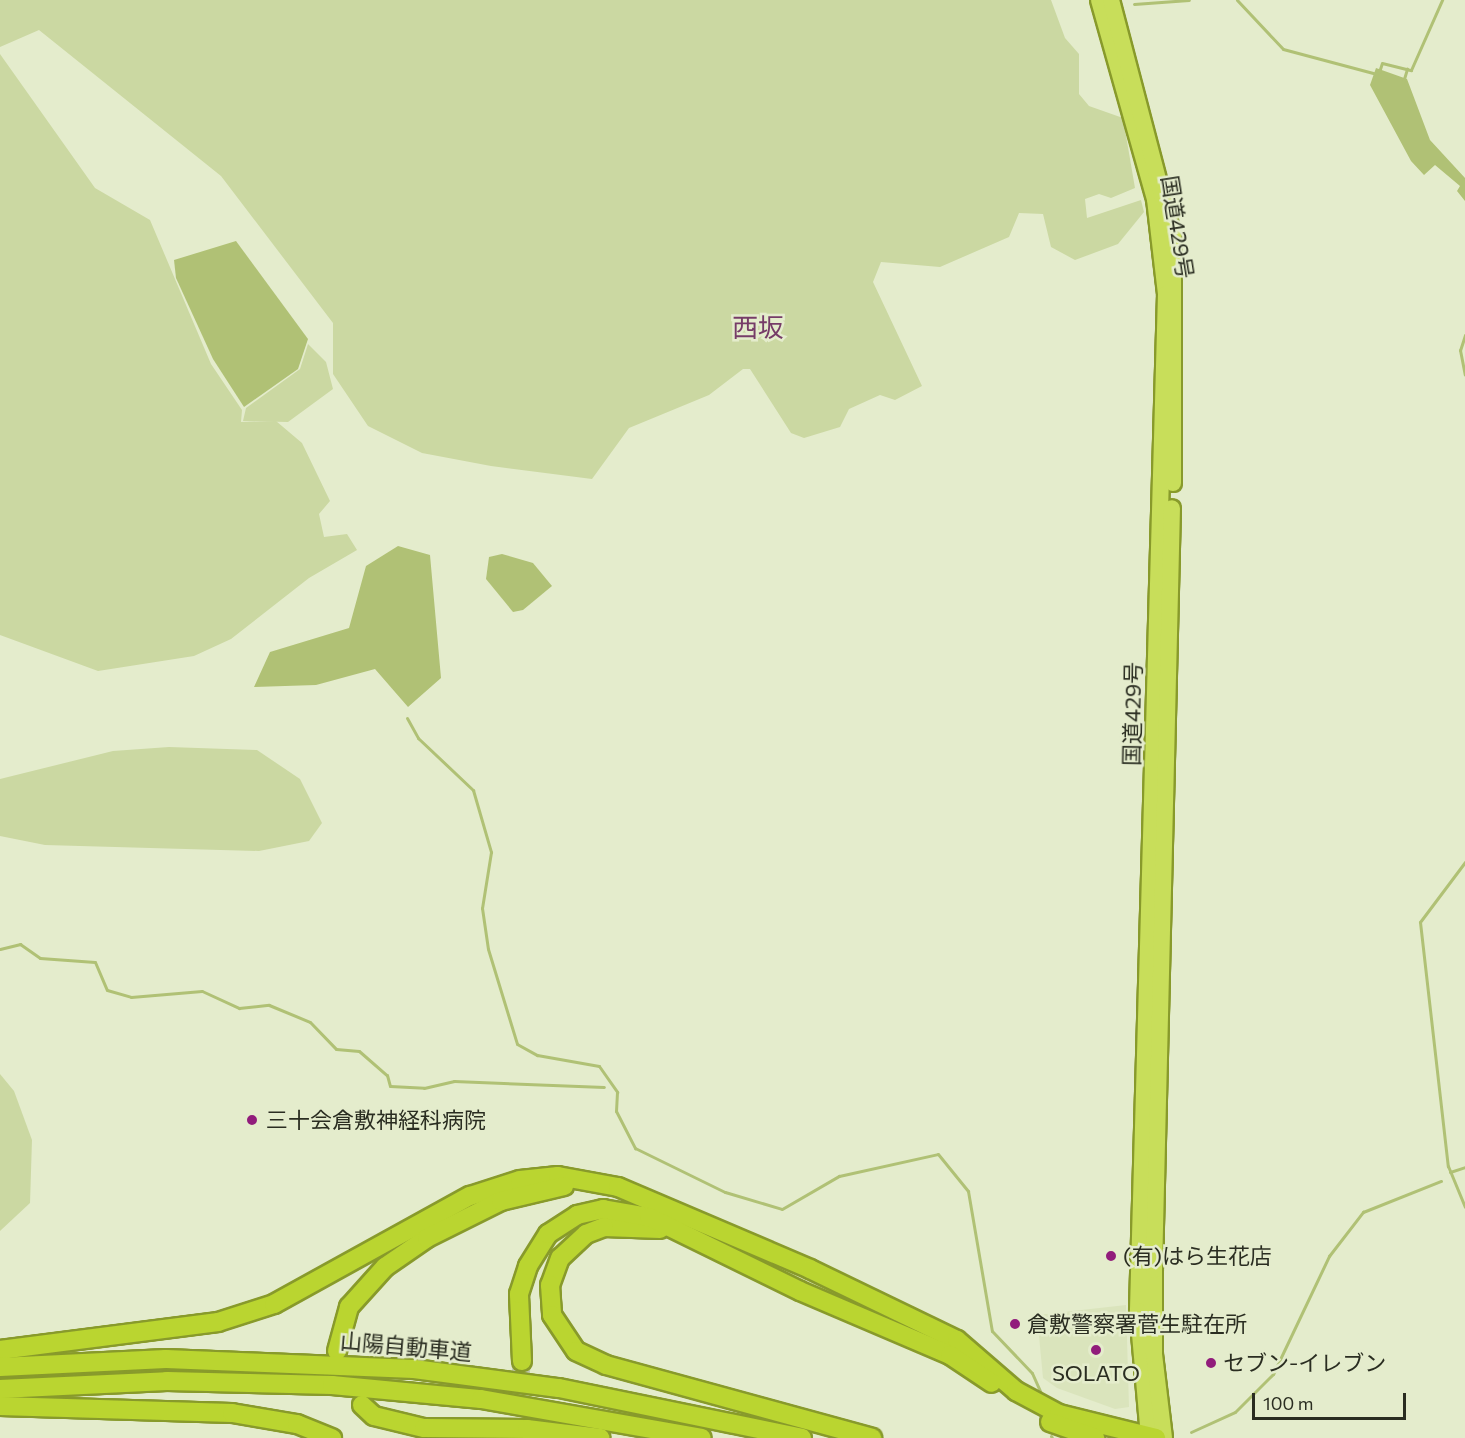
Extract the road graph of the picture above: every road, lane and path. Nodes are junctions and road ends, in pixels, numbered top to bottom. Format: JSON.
{"nodes":[{"id":1,"x":1099,"y":0,"type":"edge"},
{"id":2,"x":1111,"y":0,"type":"edge"},
{"id":3,"x":584,"y":1182,"type":"junction"},
{"id":4,"x":670,"y":1230,"type":"junction"},
{"id":5,"x":0,"y":1350,"type":"edge"},
{"id":6,"x":337,"y":1351,"type":"dead end"},
{"id":7,"x":522,"y":1361,"type":"tunnel mouth"},
{"id":8,"x":0,"y":1367,"type":"edge"},
{"id":9,"x":0,"y":1389,"type":"edge"},
{"id":10,"x":362,"y":1405,"type":"dead end"},
{"id":11,"x":0,"y":1406,"type":"edge"},
{"id":12,"x":1154,"y":1437,"type":"edge"},
{"id":13,"x":332,"y":1438,"type":"edge"},
{"id":14,"x":600,"y":1438,"type":"edge"},
{"id":15,"x":702,"y":1438,"type":"edge"},
{"id":16,"x":802,"y":1438,"type":"edge"},
{"id":17,"x":872,"y":1438,"type":"edge"},
{"id":18,"x":1095,"y":1438,"type":"edge"}],
"edges":[{"from":1,"to":12,"type":"highway","name":"国道429号"},
{"from":2,"to":12,"type":"highway","name":"国道429号"},
{"from":3,"to":5,"type":"highway"},
{"from":3,"to":6,"type":"highway"},
{"from":3,"to":12,"type":"highway"},
{"from":4,"to":7,"type":"highway"},
{"from":4,"to":17,"type":"highway"},
{"from":4,"to":18,"type":"highway"},
{"from":8,"to":16,"type":"highway","name":"山陽自動車道"},
{"from":9,"to":15,"type":"highway","name":"山陽自動車道"},
{"from":10,"to":14,"type":"highway"},
{"from":11,"to":13,"type":"highway"}]}
